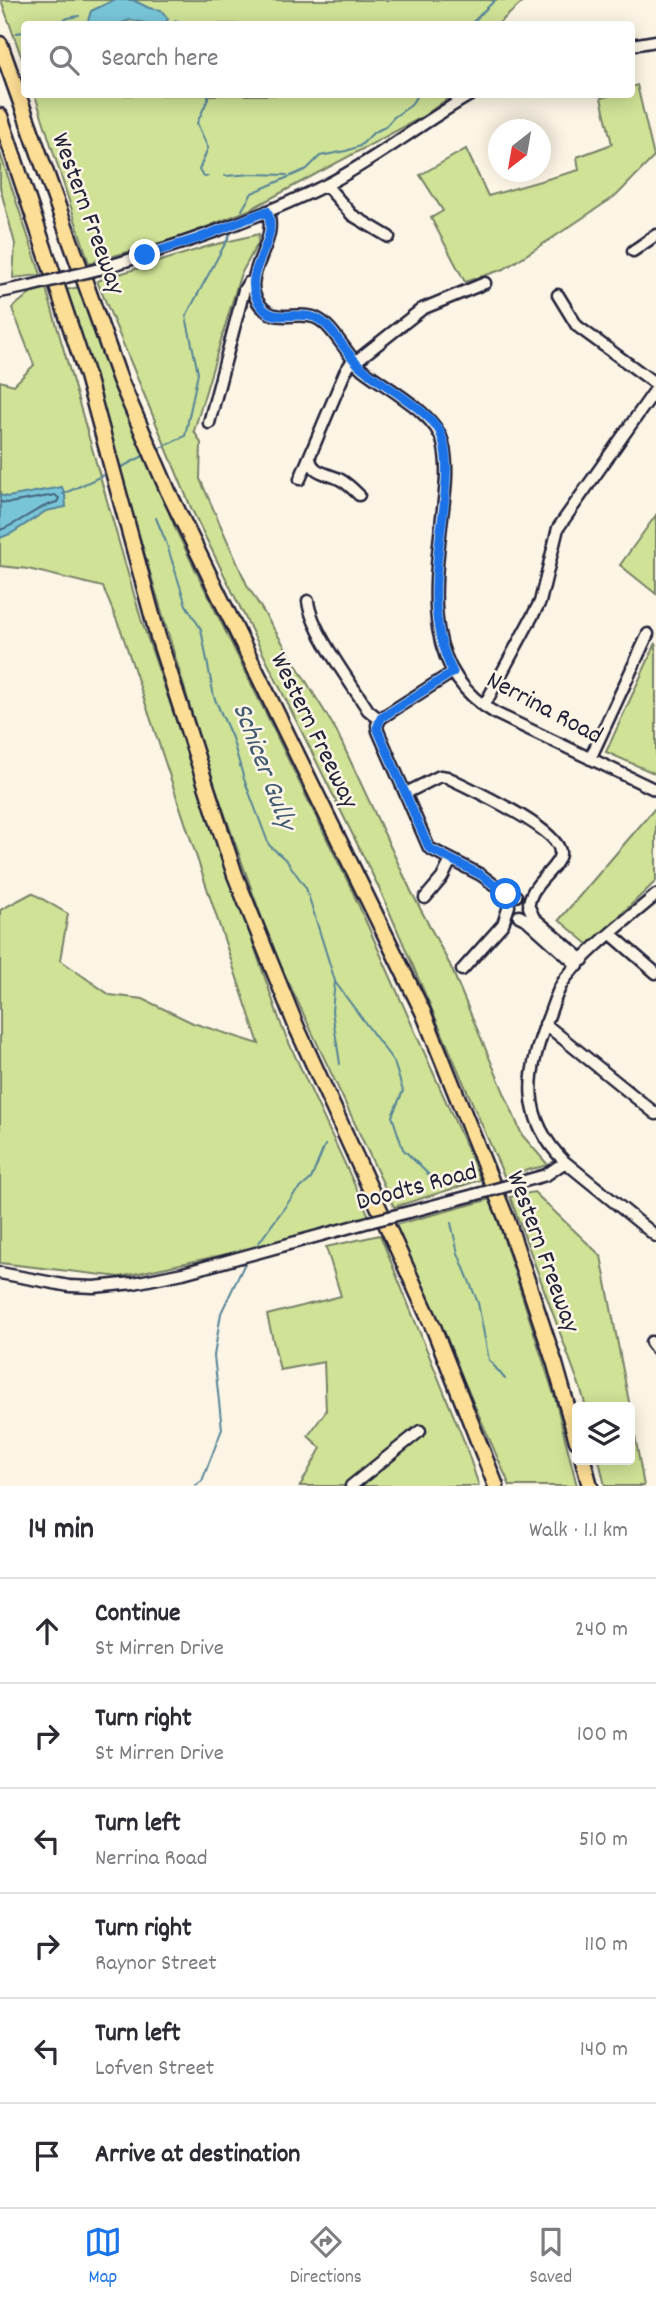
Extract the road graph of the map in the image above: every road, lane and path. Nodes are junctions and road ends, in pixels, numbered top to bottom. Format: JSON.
{"nodes":[{"id":1,"x":656,"y":41,"type":"edge"},
{"id":2,"x":0,"y":44,"type":"edge"},
{"id":3,"x":635,"y":44,"type":"edge"},
{"id":4,"x":466,"y":98,"type":"edge"},
{"id":5,"x":0,"y":116,"type":"edge"},
{"id":6,"x":326,"y":185,"type":"junction"},
{"id":7,"x":267,"y":211,"type":"junction"},
{"id":8,"x":656,"y":235,"type":"edge"},
{"id":9,"x":389,"y":237,"type":"dead end"},
{"id":10,"x":633,"y":251,"type":"dead end"},
{"id":11,"x":253,"y":282,"type":"junction"},
{"id":12,"x":485,"y":283,"type":"dead end"},
{"id":13,"x":0,"y":292,"type":"edge"},
{"id":14,"x":558,"y":295,"type":"dead end"},
{"id":15,"x":354,"y":361,"type":"junction"},
{"id":16,"x":656,"y":386,"type":"edge"},
{"id":17,"x":209,"y":423,"type":"dead end"},
{"id":18,"x":310,"y":458,"type":"junction"},
{"id":19,"x":300,"y":480,"type":"dead end"},
{"id":20,"x":359,"y":495,"type":"dead end"},
{"id":21,"x":308,"y":601,"type":"dead end"},
{"id":22,"x":648,"y":634,"type":"dead end"},
{"id":23,"x":453,"y":672,"type":"junction"},
{"id":24,"x":482,"y":705,"type":"junction"},
{"id":25,"x":379,"y":719,"type":"junction"},
{"id":26,"x":590,"y":759,"type":"junction"},
{"id":27,"x":656,"y":790,"type":"edge"},
{"id":28,"x":406,"y":793,"type":"junction"},
{"id":29,"x":451,"y":860,"type":"junction"},
{"id":30,"x":536,"y":885,"type":"junction"},
{"id":31,"x":656,"y":895,"type":"edge"},
{"id":32,"x":425,"y":898,"type":"dead end"},
{"id":33,"x":513,"y":901,"type":"junction"},
{"id":34,"x":529,"y":905,"type":"junction"},
{"id":35,"x":518,"y":916,"type":"junction"},
{"id":36,"x":503,"y":924,"type":"junction"},
{"id":37,"x":611,"y":934,"type":"junction"},
{"id":38,"x":580,"y":963,"type":"junction"},
{"id":39,"x":463,"y":970,"type":"dead end"},
{"id":40,"x":656,"y":972,"type":"edge"},
{"id":41,"x":545,"y":1024,"type":"junction"},
{"id":42,"x":656,"y":1114,"type":"edge"},
{"id":43,"x":565,"y":1162,"type":"junction"},
{"id":44,"x":656,"y":1236,"type":"edge"},
{"id":45,"x":0,"y":1273,"type":"edge"},
{"id":46,"x":572,"y":1424,"type":"edge"},
{"id":47,"x":420,"y":1431,"type":"dead end"},
{"id":48,"x":584,"y":1465,"type":"edge"},
{"id":49,"x":351,"y":1486,"type":"edge"},
{"id":50,"x":496,"y":1486,"type":"edge"},
{"id":51,"x":590,"y":1486,"type":"edge"}],
"edges":[{"from":1,"to":3,"type":"street"},
{"from":2,"to":46,"type":"highway","name":"Western Freeway"},
{"from":4,"to":6,"type":"street"},
{"from":5,"to":50,"type":"highway","name":"Western Freeway"},
{"from":6,"to":7,"type":"street"},
{"from":6,"to":9,"type":"street"},
{"from":7,"to":11,"type":"street"},
{"from":7,"to":13,"type":"street","bridge":true},
{"from":8,"to":10,"type":"street"},
{"from":11,"to":15,"type":"street","name":"Nerrina Road"},
{"from":11,"to":17,"type":"street"},
{"from":12,"to":15,"type":"street"},
{"from":14,"to":16,"type":"street"},
{"from":15,"to":18,"type":"street"},
{"from":15,"to":23,"type":"street","name":"Nerrina Road"},
{"from":16,"to":24,"type":"street"},
{"from":18,"to":19,"type":"street"},
{"from":18,"to":20,"type":"street"},
{"from":21,"to":25,"type":"street"},
{"from":22,"to":26,"type":"street"},
{"from":23,"to":24,"type":"street","name":"Nerrina Road"},
{"from":23,"to":25,"type":"street"},
{"from":24,"to":26,"type":"street","name":"Nerrina Road"},
{"from":25,"to":28,"type":"street"},
{"from":26,"to":27,"type":"street","name":"Nerrina Road"},
{"from":28,"to":29,"type":"street"},
{"from":28,"to":30,"type":"street"},
{"from":29,"to":32,"type":"street"},
{"from":29,"to":33,"type":"street"},
{"from":30,"to":33,"type":"street"},
{"from":30,"to":34,"type":"street"},
{"from":31,"to":37,"type":"street"},
{"from":33,"to":34,"type":"street"},
{"from":33,"to":35,"type":"street"},
{"from":33,"to":36,"type":"street"},
{"from":34,"to":35,"type":"street"},
{"from":34,"to":38,"type":"street"},
{"from":35,"to":36,"type":"street"},
{"from":35,"to":38,"type":"street"},
{"from":36,"to":39,"type":"street"},
{"from":37,"to":38,"type":"street"},
{"from":37,"to":40,"type":"street"},
{"from":38,"to":41,"type":"street"},
{"from":41,"to":42,"type":"street"},
{"from":41,"to":43,"type":"street"},
{"from":43,"to":44,"type":"street"},
{"from":43,"to":45,"type":"street","name":"Doodts Road","bridge":true},
{"from":47,"to":49,"type":"street"},
{"from":48,"to":51,"type":"highway"}]}
